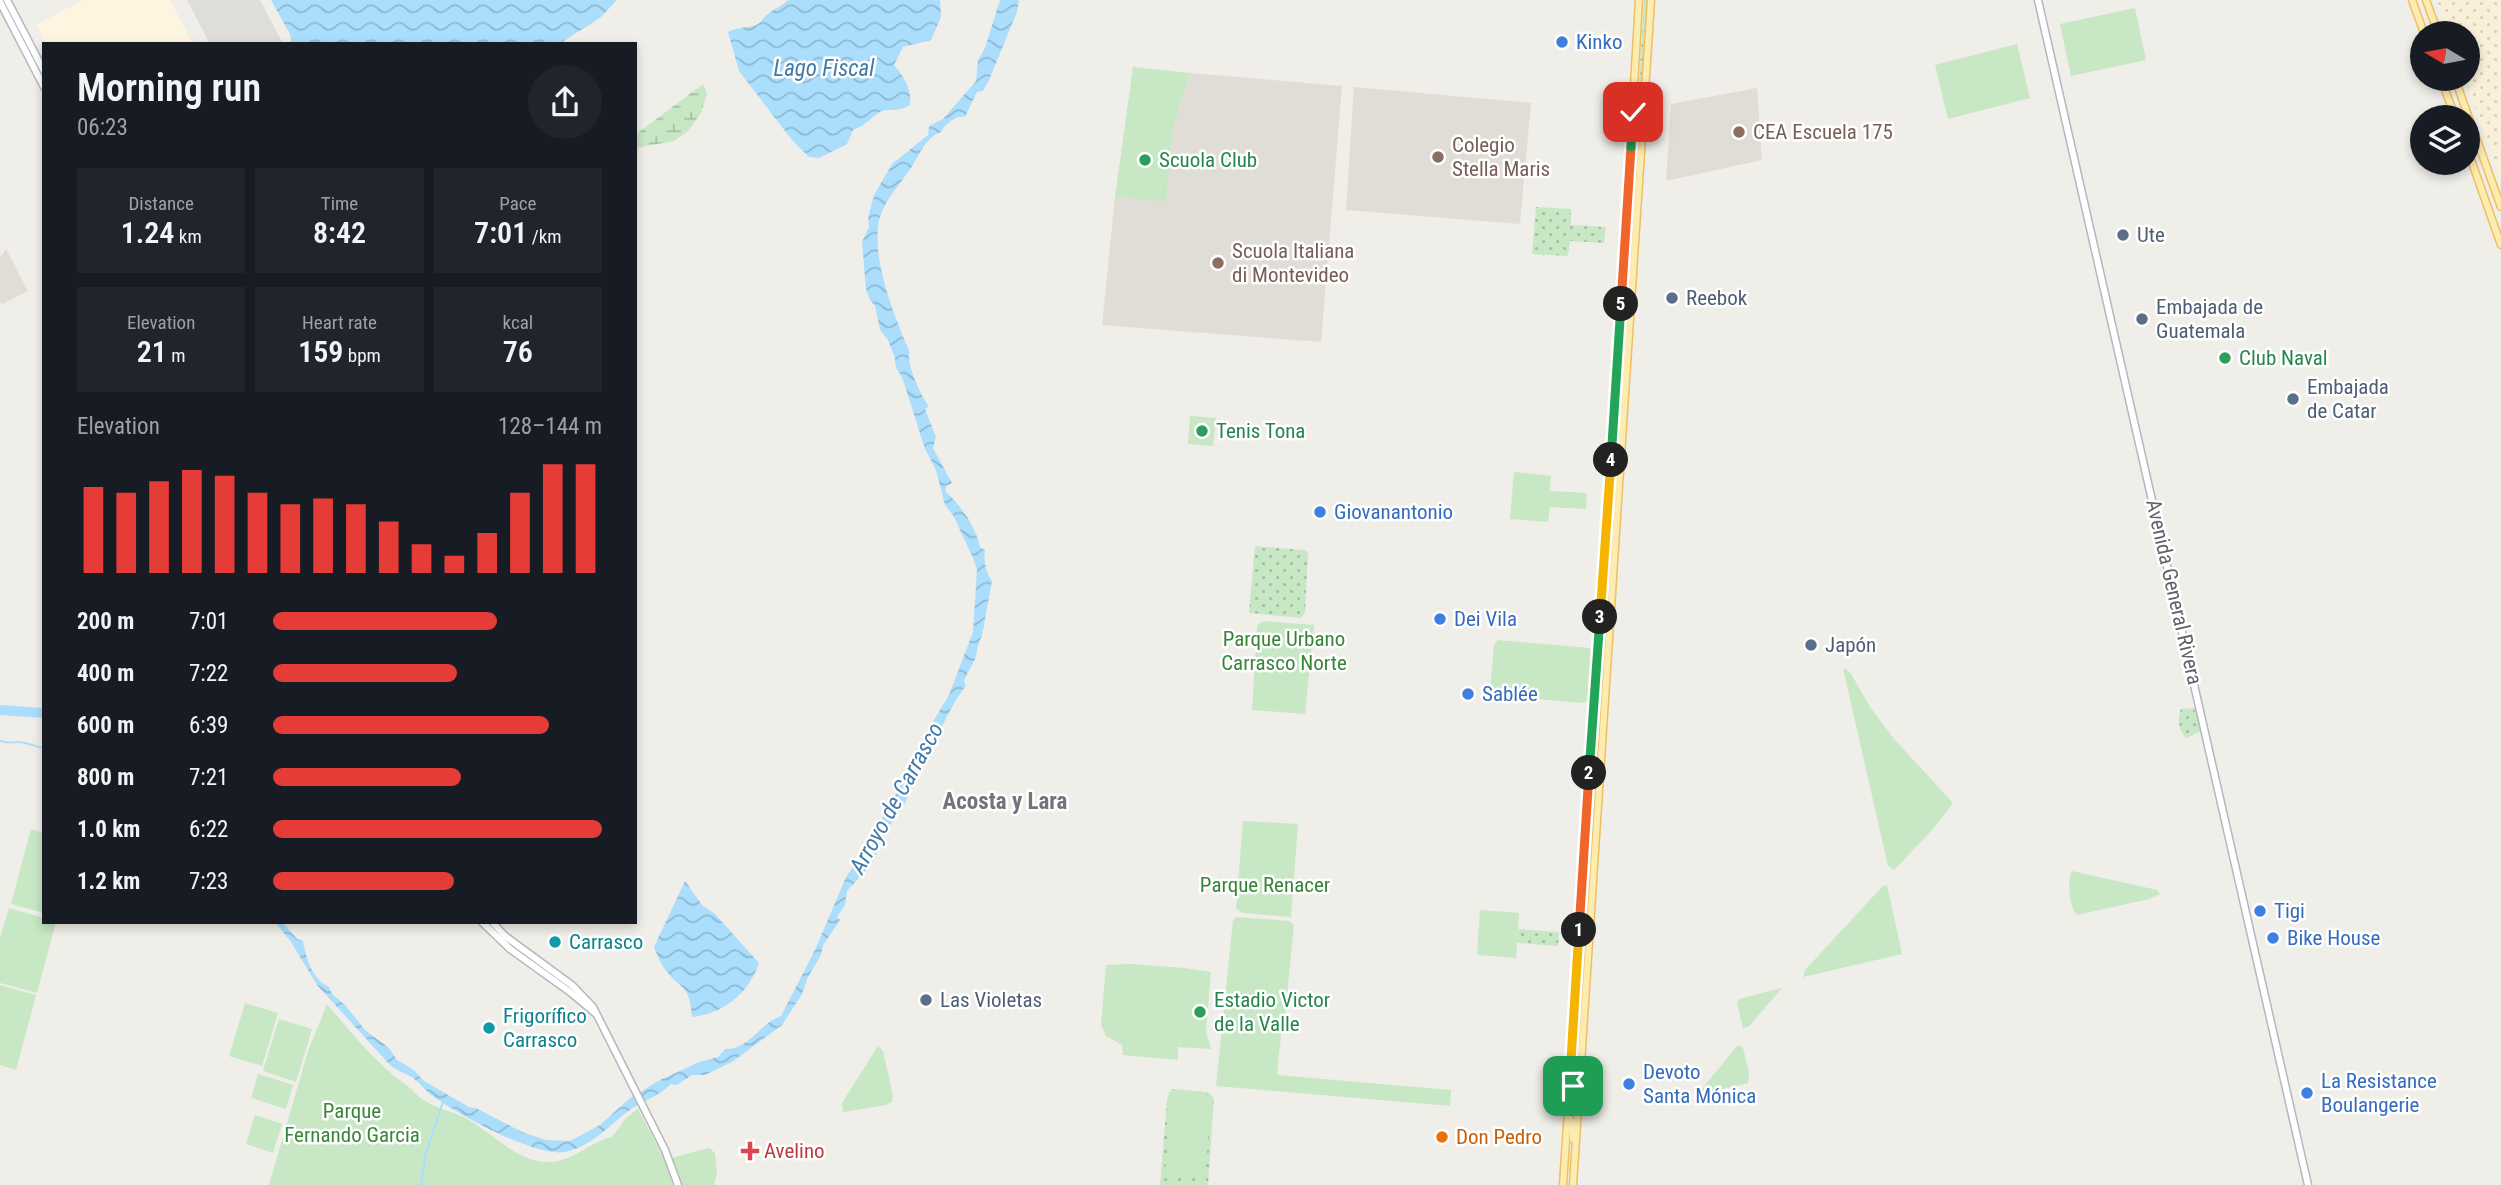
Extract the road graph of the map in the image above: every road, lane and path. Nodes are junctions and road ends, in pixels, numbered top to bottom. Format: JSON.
{"nodes":[{"id":1,"x":7,"y":0,"type":"edge"},
{"id":2,"x":1639,"y":0,"type":"edge"},
{"id":3,"x":1651,"y":0,"type":"edge"},
{"id":4,"x":2038,"y":0,"type":"edge"},
{"id":5,"x":2412,"y":0,"type":"edge"},
{"id":6,"x":2427,"y":0,"type":"edge"},
{"id":7,"x":0,"y":2,"type":"edge"},
{"id":8,"x":2420,"y":21,"type":"edge"},
{"id":9,"x":2434,"y":21,"type":"edge"},
{"id":10,"x":42,"y":67,"type":"edge"},
{"id":11,"x":42,"y":83,"type":"edge"},
{"id":12,"x":2459,"y":91,"type":"edge"},
{"id":13,"x":2477,"y":175,"type":"edge"},
{"id":14,"x":2501,"y":207,"type":"edge"},
{"id":15,"x":2501,"y":244,"type":"edge"},
{"id":16,"x":484,"y":924,"type":"edge"},
{"id":17,"x":494,"y":924,"type":"edge"},
{"id":18,"x":596,"y":1014,"type":"junction"},
{"id":19,"x":1570,"y":1076,"type":"junction"},
{"id":20,"x":1568,"y":1115,"type":"junction"},
{"id":21,"x":1578,"y":1115,"type":"junction"},
{"id":22,"x":1575,"y":1155,"type":"junction"},
{"id":23,"x":678,"y":1185,"type":"edge"},
{"id":24,"x":1563,"y":1185,"type":"edge"},
{"id":25,"x":1573,"y":1185,"type":"edge"},
{"id":26,"x":2308,"y":1185,"type":"edge"}],
"edges":[{"from":1,"to":10,"type":"main road"},
{"from":2,"to":19,"type":"main road"},
{"from":3,"to":21,"type":"main road"},
{"from":4,"to":26,"type":"main road","name":"Avenida General Rivera"},
{"from":5,"to":8,"type":"main road"},
{"from":6,"to":9,"type":"main road"},
{"from":7,"to":11,"type":"main road"},
{"from":12,"to":14,"type":"main road"},
{"from":13,"to":15,"type":"main road"},
{"from":16,"to":18,"type":"main road"},
{"from":17,"to":18,"type":"main road"},
{"from":18,"to":23,"type":"main road"},
{"from":19,"to":20,"type":"main road"},
{"from":19,"to":21,"type":"main road"},
{"from":20,"to":22,"type":"main road"},
{"from":20,"to":24,"type":"main road"},
{"from":21,"to":22,"type":"main road"},
{"from":22,"to":25,"type":"main road"}]}
